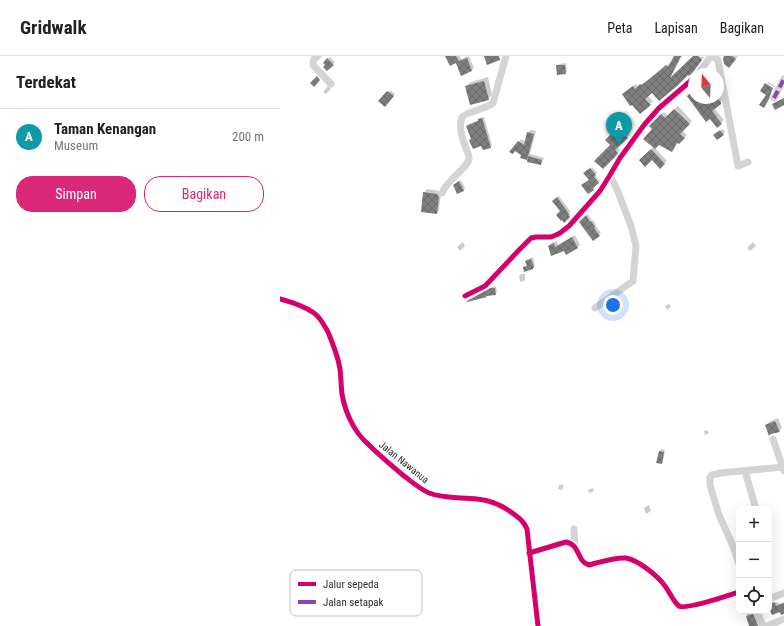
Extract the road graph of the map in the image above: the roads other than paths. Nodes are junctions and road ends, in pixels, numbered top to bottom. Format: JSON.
{"nodes":[{"id":1,"x":318,"y":56,"type":"edge"},
{"id":2,"x":506,"y":56,"type":"edge"},
{"id":3,"x":712,"y":56,"type":"edge"},
{"id":4,"x":703,"y":68,"type":"edge"},
{"id":5,"x":784,"y":79,"type":"edge"},
{"id":6,"x":688,"y":83,"type":"edge"},
{"id":7,"x":331,"y":84,"type":"dead end"},
{"id":8,"x":774,"y":98,"type":"dead end"},
{"id":9,"x":748,"y":162,"type":"dead end"},
{"id":10,"x":610,"y":176,"type":"junction"},
{"id":11,"x":442,"y":193,"type":"dead end"},
{"id":12,"x":465,"y":296,"type":"dead end"},
{"id":13,"x":280,"y":299,"type":"edge"},
{"id":14,"x":596,"y":308,"type":"dead end"},
{"id":15,"x":773,"y":439,"type":"dead end"},
{"id":16,"x":784,"y":468,"type":"edge"},
{"id":17,"x":745,"y":471,"type":"junction"},
{"id":18,"x":755,"y":506,"type":"edge"},
{"id":19,"x":574,"y":529,"type":"dead end"},
{"id":20,"x":575,"y":547,"type":"junction"},
{"id":21,"x":529,"y":553,"type":"junction"},
{"id":22,"x":736,"y":555,"type":"edge"},
{"id":23,"x":736,"y":593,"type":"edge"},
{"id":24,"x":784,"y":593,"type":"edge"},
{"id":25,"x":772,"y":598,"type":"edge"},
{"id":26,"x":758,"y":614,"type":"edge"},
{"id":27,"x":784,"y":620,"type":"edge"},
{"id":28,"x":538,"y":626,"type":"edge"},
{"id":29,"x":763,"y":626,"type":"edge"},
{"id":30,"x":767,"y":626,"type":"edge"}],
"edges":[{"from":1,"to":7,"type":"street"},
{"from":2,"to":11,"type":"street"},
{"from":3,"to":4,"type":"street"},
{"from":3,"to":9,"type":"street"},
{"from":5,"to":8,"type":"street"},
{"from":6,"to":10,"type":"street"},
{"from":10,"to":12,"type":"street"},
{"from":10,"to":14,"type":"street"},
{"from":13,"to":21,"type":"street","name":"Jalan Nawanua"},
{"from":15,"to":16,"type":"street"},
{"from":16,"to":17,"type":"street"},
{"from":17,"to":18,"type":"street"},
{"from":17,"to":22,"type":"street"},
{"from":19,"to":20,"type":"street"},
{"from":20,"to":21,"type":"street"},
{"from":20,"to":23,"type":"street"},
{"from":21,"to":28,"type":"street","name":"Jalan Nawanua"},
{"from":24,"to":25,"type":"street"},
{"from":26,"to":29,"type":"street"},
{"from":27,"to":30,"type":"street"}]}
